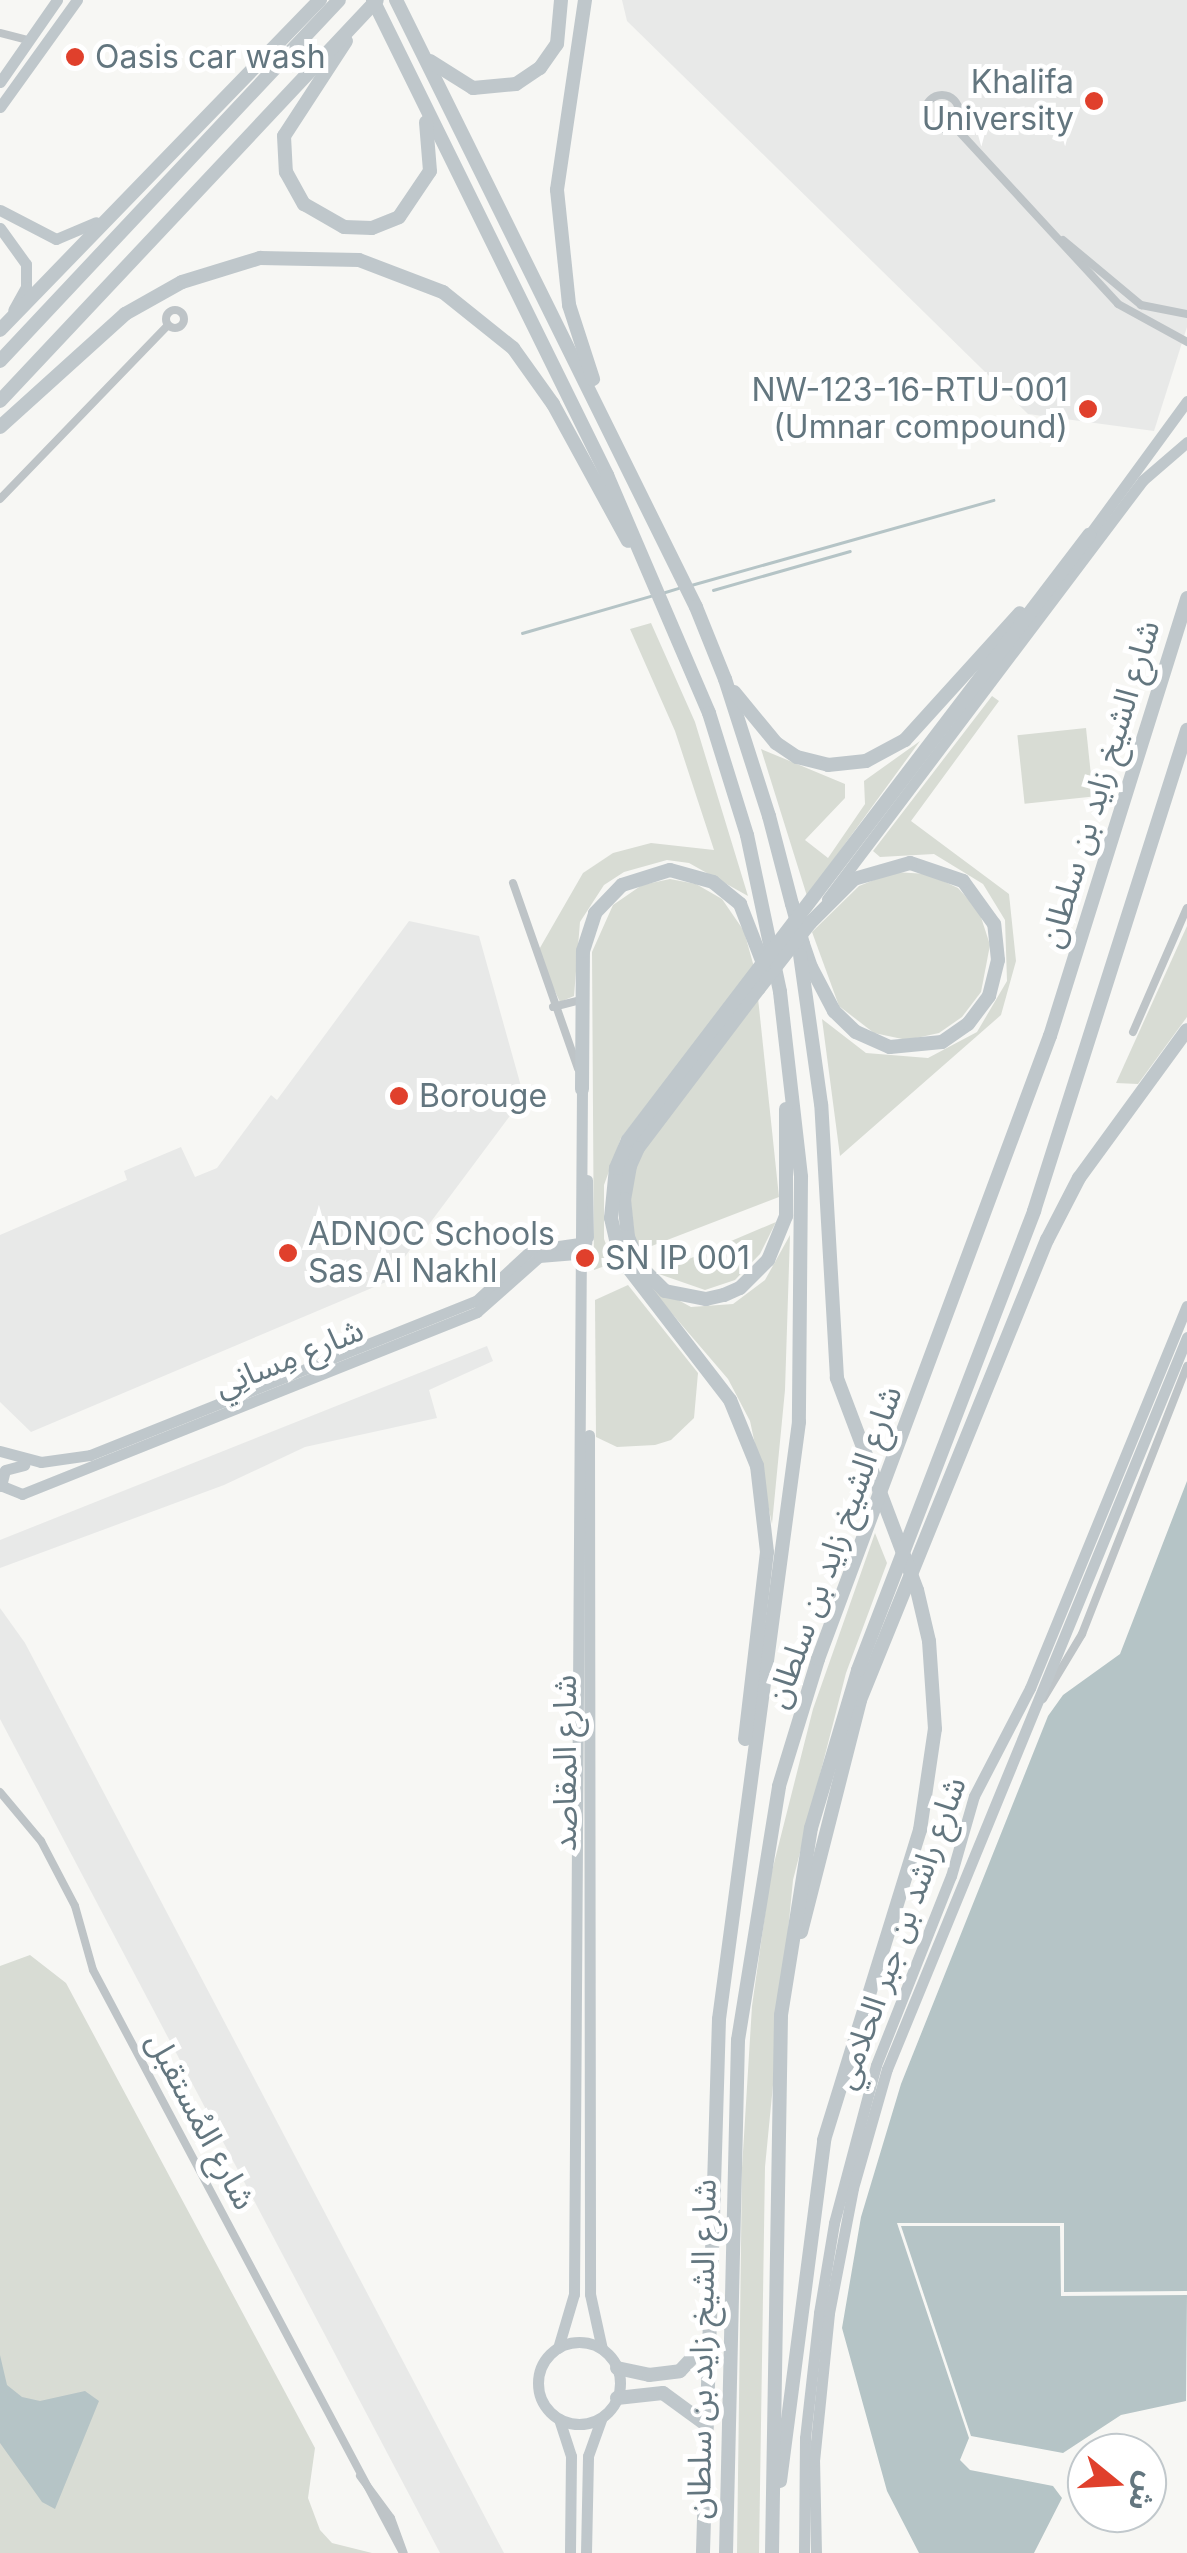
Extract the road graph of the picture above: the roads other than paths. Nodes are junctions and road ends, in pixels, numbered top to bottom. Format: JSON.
{"nodes":[{"id":1,"x":56,"y":0,"type":"edge"},
{"id":2,"x":77,"y":0,"type":"edge"},
{"id":3,"x":320,"y":0,"type":"edge"},
{"id":4,"x":339,"y":0,"type":"edge"},
{"id":5,"x":375,"y":0,"type":"edge"},
{"id":6,"x":396,"y":0,"type":"edge"},
{"id":7,"x":561,"y":0,"type":"edge"},
{"id":8,"x":586,"y":0,"type":"edge"},
{"id":9,"x":360,"y":15,"type":"junction"},
{"id":10,"x":0,"y":33,"type":"edge"},
{"id":11,"x":9,"y":39,"type":"junction"},
{"id":12,"x":29,"y":40,"type":"junction"},
{"id":13,"x":423,"y":54,"type":"junction"},
{"id":14,"x":16,"y":59,"type":"junction"},
{"id":15,"x":0,"y":82,"type":"edge"},
{"id":16,"x":418,"y":92,"type":"junction"},
{"id":17,"x":0,"y":108,"type":"edge"},
{"id":18,"x":952,"y":125,"type":"junction"},
{"id":19,"x":134,"y":191,"type":"junction"},
{"id":20,"x":0,"y":210,"type":"edge"},
{"id":21,"x":0,"y":228,"type":"edge"},
{"id":22,"x":1060,"y":238,"type":"junction"},
{"id":23,"x":1187,"y":314,"type":"edge"},
{"id":24,"x":168,"y":324,"type":"dead end"},
{"id":25,"x":0,"y":328,"type":"edge"},
{"id":26,"x":1187,"y":342,"type":"edge"},
{"id":27,"x":0,"y":361,"type":"edge"},
{"id":28,"x":0,"y":401,"type":"edge"},
{"id":29,"x":1187,"y":402,"type":"edge"},
{"id":30,"x":0,"y":428,"type":"edge"},
{"id":31,"x":1187,"y":442,"type":"edge"},
{"id":32,"x":0,"y":499,"type":"edge"},
{"id":33,"x":648,"y":508,"type":"junction"},
{"id":34,"x":1089,"y":536,"type":"junction"},
{"id":35,"x":640,"y":550,"type":"junction"},
{"id":36,"x":1187,"y":598,"type":"edge"},
{"id":37,"x":725,"y":678,"type":"junction"},
{"id":38,"x":1187,"y":730,"type":"edge"},
{"id":39,"x":513,"y":883,"type":"dead end"},
{"id":40,"x":792,"y":904,"type":"junction"},
{"id":41,"x":1187,"y":908,"type":"edge"},
{"id":42,"x":810,"y":922,"type":"junction"},
{"id":43,"x":765,"y":941,"type":"junction"},
{"id":44,"x":583,"y":997,"type":"junction"},
{"id":45,"x":553,"y":1008,"type":"junction"},
{"id":46,"x":1187,"y":1030,"type":"edge"},
{"id":47,"x":1133,"y":1032,"type":"dead end"},
{"id":48,"x":582,"y":1088,"type":"junction"},
{"id":49,"x":795,"y":1178,"type":"junction"},
{"id":50,"x":584,"y":1247,"type":"junction"},
{"id":51,"x":626,"y":1254,"type":"junction"},
{"id":52,"x":644,"y":1282,"type":"junction"},
{"id":53,"x":1187,"y":1306,"type":"edge"},
{"id":54,"x":1187,"y":1336,"type":"edge"},
{"id":55,"x":585,"y":1339,"type":"junction"},
{"id":56,"x":1187,"y":1366,"type":"edge"},
{"id":57,"x":245,"y":1399,"type":"junction"},
{"id":58,"x":0,"y":1451,"type":"edge"},
{"id":59,"x":90,"y":1455,"type":"junction"},
{"id":60,"x":0,"y":1486,"type":"edge"},
{"id":61,"x":1080,"y":1601,"type":"junction"},
{"id":62,"x":1074,"y":1648,"type":"junction"},
{"id":63,"x":1035,"y":1711,"type":"junction"},
{"id":64,"x":1000,"y":1752,"type":"junction"},
{"id":65,"x":0,"y":1792,"type":"edge"},
{"id":66,"x":997,"y":1801,"type":"junction"},
{"id":67,"x":742,"y":1824,"type":"junction"},
{"id":68,"x":780,"y":2015,"type":"junction"},
{"id":69,"x":706,"y":2342,"type":"junction"},
{"id":70,"x":558,"y":2348,"type":"junction"},
{"id":71,"x":602,"y":2349,"type":"junction"},
{"id":72,"x":617,"y":2368,"type":"junction"},
{"id":73,"x":617,"y":2398,"type":"junction"},
{"id":74,"x":602,"y":2417,"type":"junction"},
{"id":75,"x":559,"y":2419,"type":"junction"},
{"id":76,"x":704,"y":2423,"type":"junction"},
{"id":77,"x":772,"y":2552,"type":"edge"},
{"id":78,"x":403,"y":2553,"type":"edge"},
{"id":79,"x":570,"y":2553,"type":"edge"},
{"id":80,"x":586,"y":2553,"type":"edge"},
{"id":81,"x":703,"y":2553,"type":"edge"},
{"id":82,"x":726,"y":2553,"type":"edge"},
{"id":83,"x":804,"y":2553,"type":"edge"},
{"id":84,"x":816,"y":2553,"type":"edge"}],
"edges":[{"from":1,"to":12,"type":"street"},
{"from":2,"to":17,"type":"street"},
{"from":3,"to":19,"type":"highway"},
{"from":4,"to":27,"type":"highway"},
{"from":5,"to":9,"type":"highway"},
{"from":5,"to":16,"type":"highway"},
{"from":6,"to":13,"type":"highway"},
{"from":7,"to":13,"type":"highway"},
{"from":8,"to":33,"type":"highway"},
{"from":9,"to":16,"type":"highway"},
{"from":9,"to":28,"type":"highway"},
{"from":10,"to":11,"type":"street"},
{"from":11,"to":12,"type":"street"},
{"from":11,"to":14,"type":"street"},
{"from":12,"to":14,"type":"street"},
{"from":13,"to":33,"type":"highway"},
{"from":14,"to":15,"type":"street"},
{"from":16,"to":35,"type":"highway"},
{"from":18,"to":18,"type":"street"},
{"from":18,"to":22,"type":"street"},
{"from":19,"to":20,"type":"street"},
{"from":19,"to":25,"type":"highway"},
{"from":21,"to":25,"type":"street"},
{"from":22,"to":23,"type":"street"},
{"from":22,"to":26,"type":"street"},
{"from":24,"to":32,"type":"street"},
{"from":29,"to":34,"type":"street"},
{"from":30,"to":35,"type":"highway"},
{"from":31,"to":42,"type":"street"},
{"from":33,"to":37,"type":"highway"},
{"from":34,"to":37,"type":"highway"},
{"from":34,"to":51,"type":"highway"},
{"from":35,"to":43,"type":"highway"},
{"from":36,"to":82,"type":"highway","name":"شارع الشيخ زايد بن سلطان"},
{"from":37,"to":40,"type":"highway"},
{"from":38,"to":68,"type":"highway","name":"شارع الشيخ زايد بن سلطان"},
{"from":39,"to":45,"type":"street"},
{"from":40,"to":42,"type":"highway"},
{"from":40,"to":77,"type":"highway"},
{"from":41,"to":47,"type":"street"},
{"from":42,"to":51,"type":"highway"},
{"from":43,"to":44,"type":"highway"},
{"from":43,"to":49,"type":"highway"},
{"from":44,"to":45,"type":"street"},
{"from":44,"to":48,"type":"highway"},
{"from":45,"to":48,"type":"street"},
{"from":46,"to":68,"type":"highway"},
{"from":48,"to":50,"type":"street","name":"شارع المقاصد"},
{"from":49,"to":52,"type":"highway"},
{"from":49,"to":67,"type":"highway"},
{"from":50,"to":55,"type":"street","name":"شارع المقاصد"},
{"from":50,"to":57,"type":"street","name":"شارع مِسانِي"},
{"from":51,"to":52,"type":"highway"},
{"from":52,"to":67,"type":"highway"},
{"from":53,"to":64,"type":"street","name":"شارع راشد بن جبر الحلامي"},
{"from":54,"to":61,"type":"street","name":"شارع راشد بن جبر الحلامي"},
{"from":55,"to":70,"type":"street","name":"شارع المقاصد"},
{"from":55,"to":71,"type":"street","name":"شارع المقاصد"},
{"from":56,"to":62,"type":"street"},
{"from":57,"to":59,"type":"street","name":"شارع مِسانِي"},
{"from":57,"to":60,"type":"street","name":"شارع مِسانِي"},
{"from":58,"to":59,"type":"street","name":"شارع مِسانِي"},
{"from":59,"to":60,"type":"street"},
{"from":61,"to":62,"type":"street"},
{"from":61,"to":63,"type":"street","name":"شارع راشد بن جبر الحلامي"},
{"from":62,"to":63,"type":"street"},
{"from":63,"to":66,"type":"street","name":"شارع راشد بن جبر الحلامي"},
{"from":64,"to":66,"type":"street"},
{"from":64,"to":83,"type":"street","name":"شارع راشد بن جبر الحلامي"},
{"from":65,"to":78,"type":"street","name":"شارع المُستقبل"},
{"from":66,"to":84,"type":"street","name":"شارع راشد بن جبر الحلامي"},
{"from":67,"to":69,"type":"highway"},
{"from":68,"to":77,"type":"highway","name":"شارع الشيخ زايد بن سلطان"},
{"from":69,"to":72,"type":"highway"},
{"from":69,"to":76,"type":"highway"},
{"from":70,"to":71,"type":"street"},
{"from":70,"to":75,"type":"street"},
{"from":71,"to":72,"type":"street"},
{"from":72,"to":73,"type":"street"},
{"from":73,"to":74,"type":"street"},
{"from":73,"to":76,"type":"highway"},
{"from":74,"to":75,"type":"street"},
{"from":74,"to":80,"type":"street"},
{"from":75,"to":79,"type":"street"},
{"from":76,"to":81,"type":"highway"}]}
